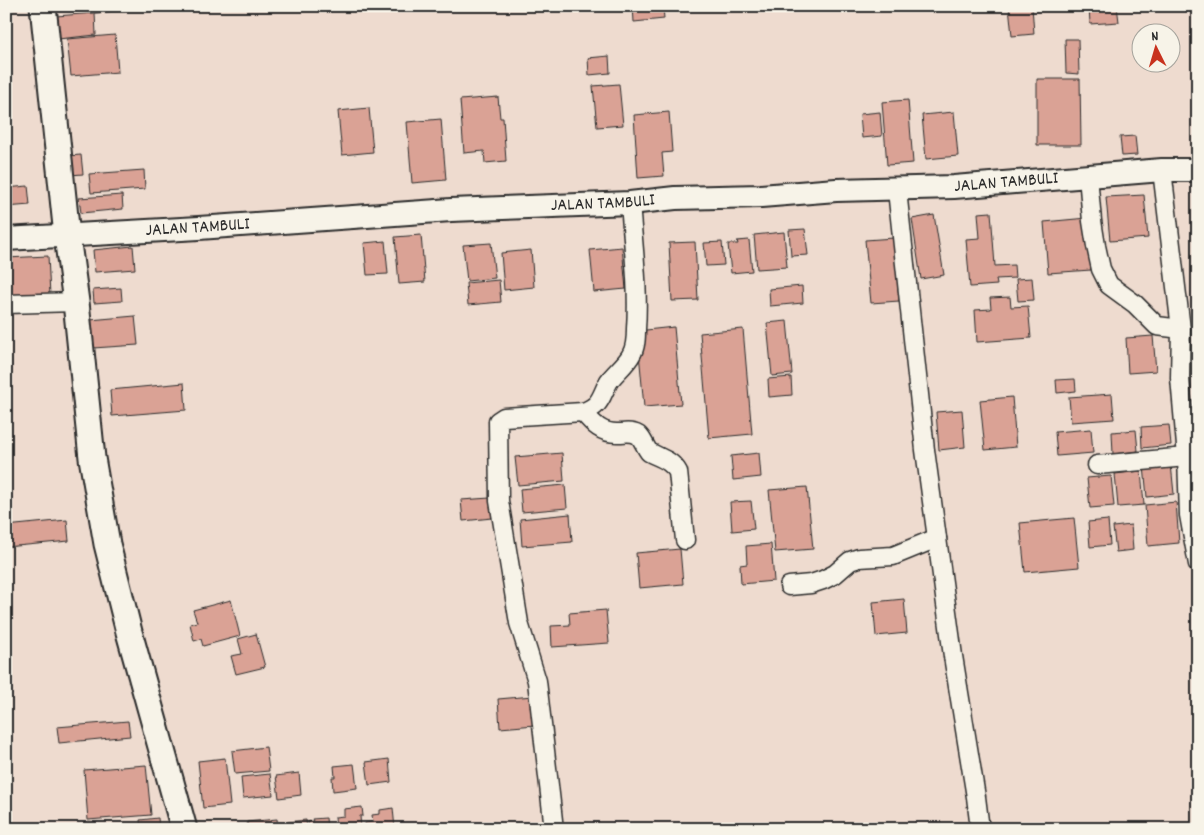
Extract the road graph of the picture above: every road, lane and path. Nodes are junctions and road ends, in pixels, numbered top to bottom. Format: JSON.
{"nodes":[{"id":1,"x":43,"y":6,"type":"edge"},
{"id":2,"x":1162,"y":170,"type":"junction"},
{"id":3,"x":1198,"y":170,"type":"edge"},
{"id":4,"x":1088,"y":176,"type":"junction"},
{"id":5,"x":897,"y":190,"type":"junction"},
{"id":6,"x":630,"y":203,"type":"junction"},
{"id":7,"x":66,"y":236,"type":"junction"},
{"id":8,"x":6,"y":239,"type":"edge"},
{"id":9,"x":76,"y":302,"type":"junction"},
{"id":10,"x":6,"y":304,"type":"edge"},
{"id":11,"x":1181,"y":329,"type":"junction"},
{"id":12,"x":584,"y":412,"type":"junction"},
{"id":13,"x":1192,"y":457,"type":"edge"},
{"id":14,"x":1097,"y":466,"type":"dead end"},
{"id":15,"x":937,"y":538,"type":"junction"},
{"id":16,"x":685,"y":540,"type":"dead end"},
{"id":17,"x":1197,"y":559,"type":"edge"},
{"id":18,"x":1198,"y":564,"type":"edge"},
{"id":19,"x":789,"y":586,"type":"dead end"},
{"id":20,"x":184,"y":829,"type":"edge"},
{"id":21,"x":554,"y":829,"type":"edge"},
{"id":22,"x":980,"y":829,"type":"edge"}],
"edges":[{"from":1,"to":7,"type":"main road"},
{"from":2,"to":3,"type":"street","name":"JALAN TAMBULI"},
{"from":2,"to":4,"type":"street","name":"JALAN TAMBULI"},
{"from":2,"to":11,"type":"street"},
{"from":4,"to":5,"type":"street","name":"JALAN TAMBULI"},
{"from":4,"to":11,"type":"street"},
{"from":5,"to":6,"type":"street","name":"JALAN TAMBULI"},
{"from":5,"to":15,"type":"street"},
{"from":6,"to":7,"type":"street","name":"JALAN TAMBULI"},
{"from":6,"to":12,"type":"street"},
{"from":7,"to":8,"type":"street","name":"JALAN TAMBULI"},
{"from":7,"to":9,"type":"main road"},
{"from":9,"to":10,"type":"street"},
{"from":9,"to":20,"type":"main road"},
{"from":11,"to":13,"type":"street"},
{"from":12,"to":16,"type":"street"},
{"from":12,"to":21,"type":"street"},
{"from":13,"to":14,"type":"street"},
{"from":13,"to":17,"type":"street"},
{"from":15,"to":19,"type":"street"},
{"from":15,"to":22,"type":"street"},
{"from":17,"to":18,"type":"street"}]}
